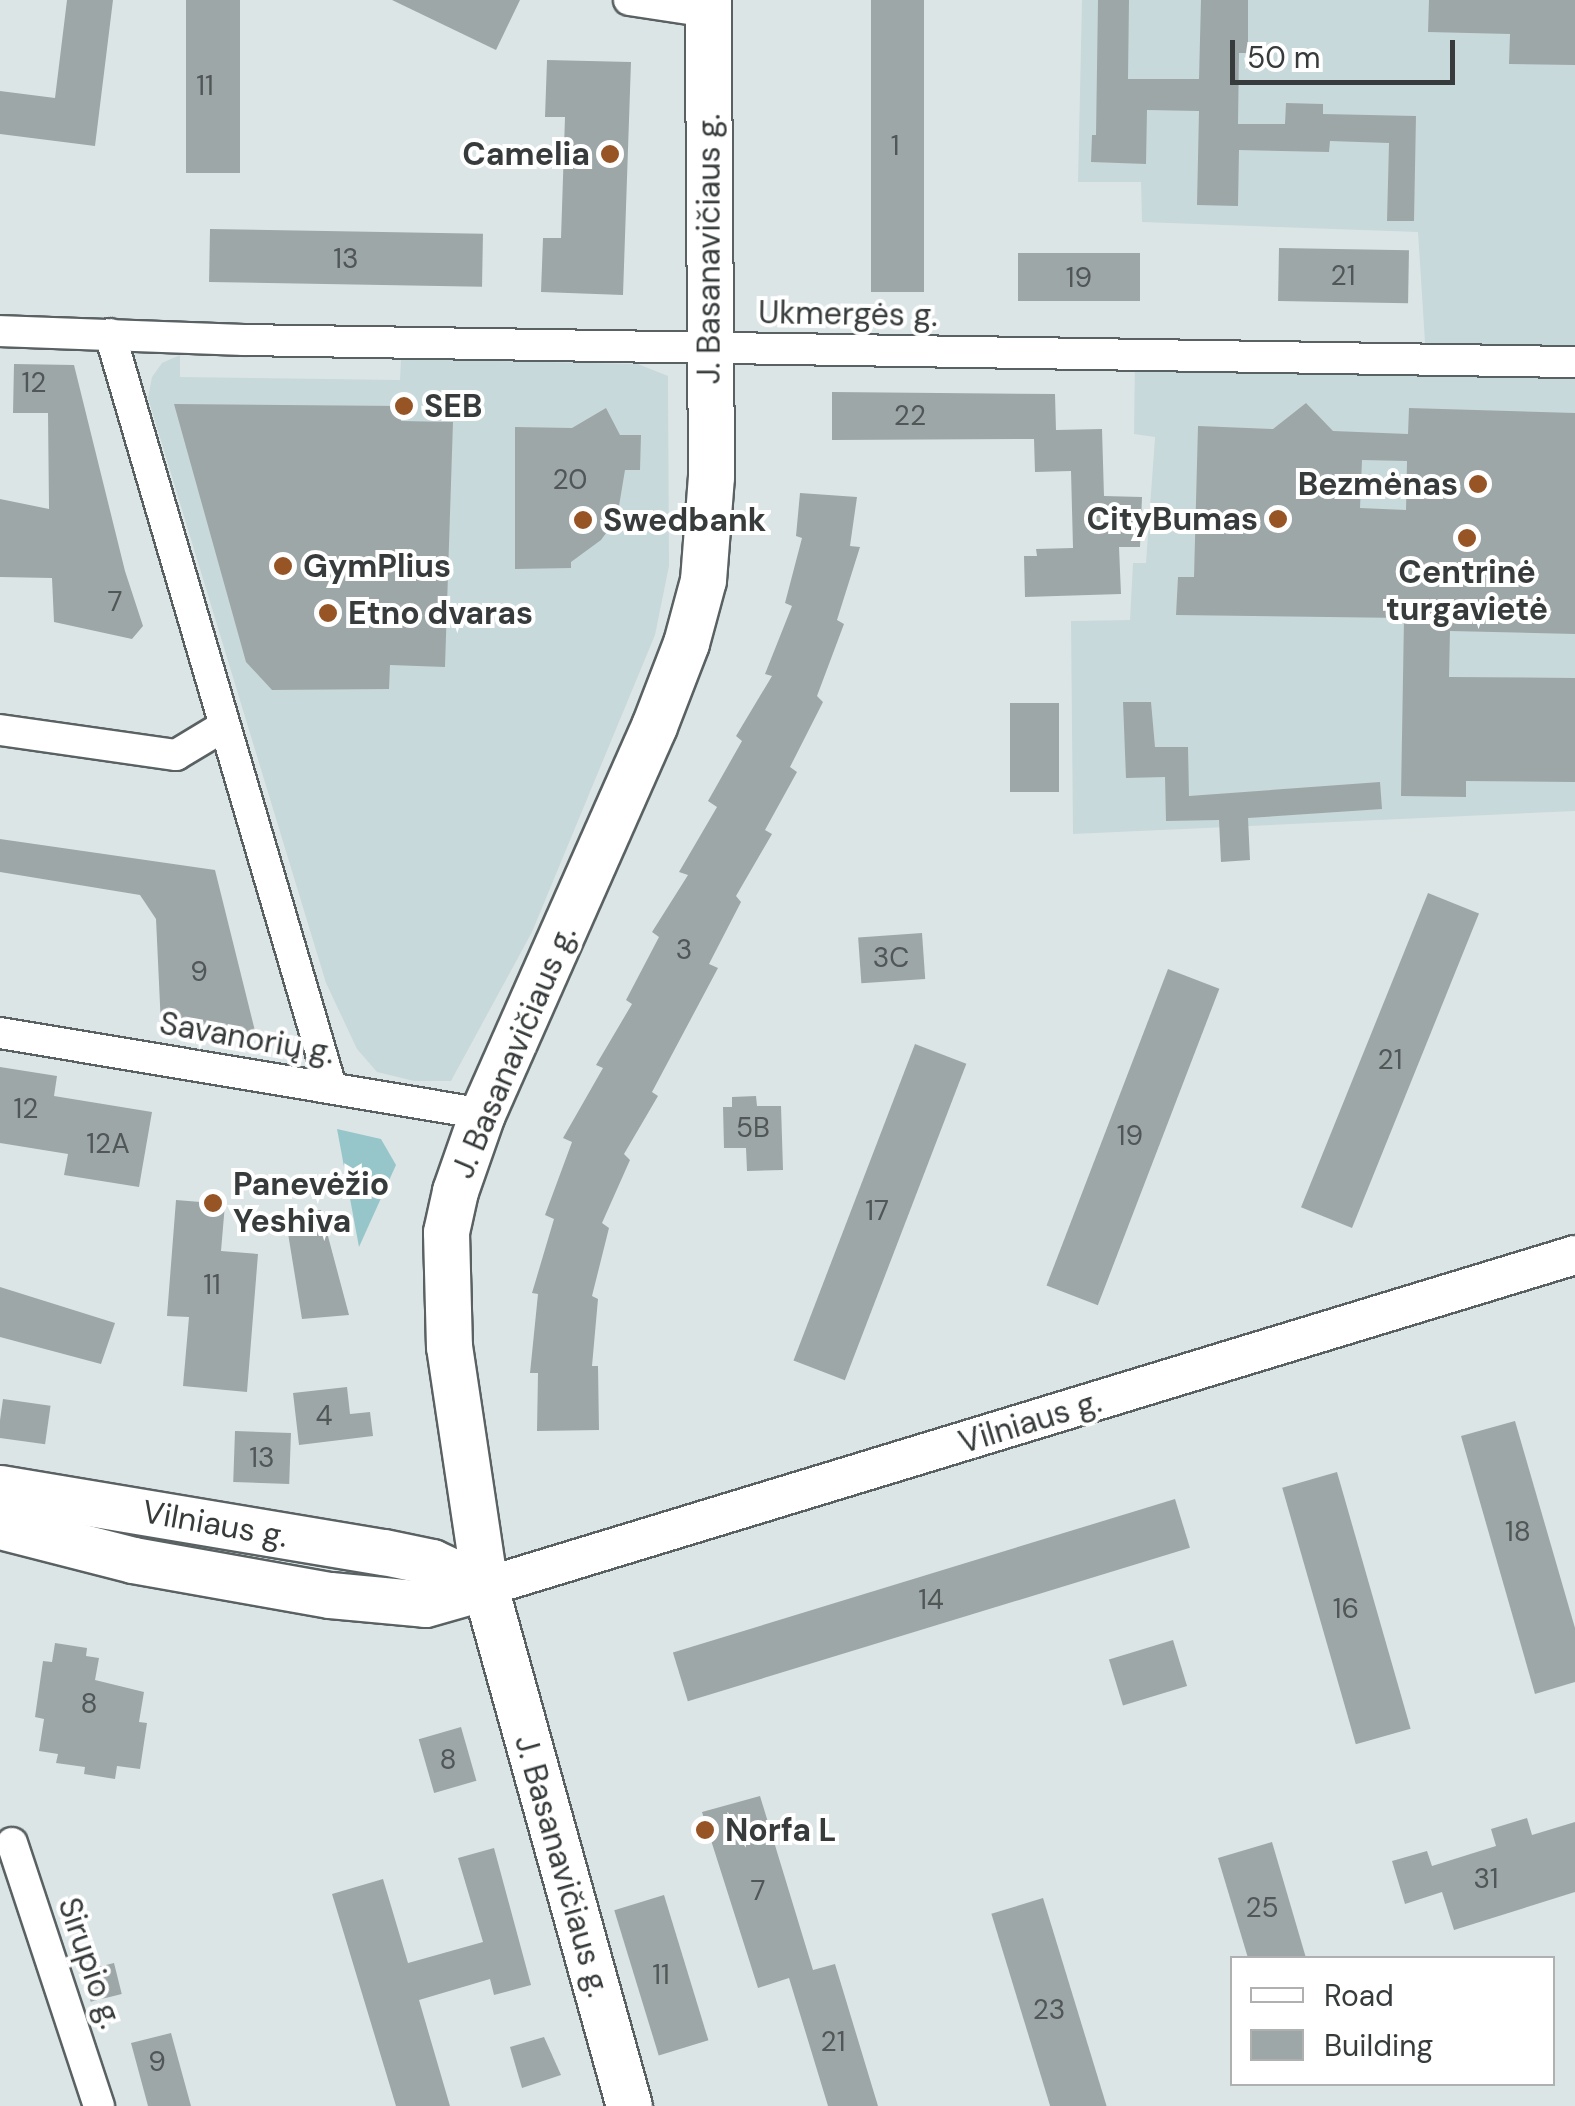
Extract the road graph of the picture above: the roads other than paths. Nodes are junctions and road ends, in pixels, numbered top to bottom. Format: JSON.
{"nodes":[{"id":1,"x":629,"y":0,"type":"edge"},
{"id":2,"x":708,"y":6,"type":"edge"},
{"id":3,"x":0,"y":331,"type":"edge"},
{"id":4,"x":110,"y":334,"type":"junction"},
{"id":5,"x":708,"y":347,"type":"junction"},
{"id":6,"x":1575,"y":362,"type":"edge"},
{"id":7,"x":224,"y":726,"type":"junction"},
{"id":8,"x":0,"y":730,"type":"edge"},
{"id":9,"x":0,"y":1033,"type":"edge"},
{"id":10,"x":331,"y":1087,"type":"junction"},
{"id":11,"x":482,"y":1114,"type":"junction"},
{"id":12,"x":1575,"y":1256,"type":"edge"},
{"id":13,"x":0,"y":1488,"type":"edge"},
{"id":14,"x":0,"y":1526,"type":"edge"},
{"id":15,"x":484,"y":1587,"type":"junction"},
{"id":16,"x":12,"y":1843,"type":"dead end"},
{"id":17,"x":99,"y":2106,"type":"edge"},
{"id":18,"x":629,"y":2106,"type":"edge"}],
"edges":[{"from":1,"to":2,"type":"street"},
{"from":2,"to":5,"type":"highway","name":"J. Basanavičiaus g."},
{"from":3,"to":4,"type":"street","name":"Ukmergės g."},
{"from":4,"to":5,"type":"street","name":"Ukmergės g."},
{"from":4,"to":7,"type":"street"},
{"from":5,"to":6,"type":"street","name":"Ukmergės g."},
{"from":5,"to":11,"type":"highway","name":"J. Basanavičiaus g."},
{"from":7,"to":8,"type":"street"},
{"from":7,"to":10,"type":"street"},
{"from":9,"to":10,"type":"street","name":"Savanorių g."},
{"from":10,"to":11,"type":"street","name":"Savanorių g."},
{"from":11,"to":15,"type":"highway","name":"J. Basanavičiaus g."},
{"from":12,"to":15,"type":"main road","name":"Vilniaus g."},
{"from":13,"to":15,"type":"highway","name":"Vilniaus g."},
{"from":14,"to":15,"type":"highway","name":"Vilniaus g."},
{"from":15,"to":18,"type":"highway","name":"J. Basanavičiaus g."},
{"from":16,"to":17,"type":"street","name":"Sirupio g."}]}
